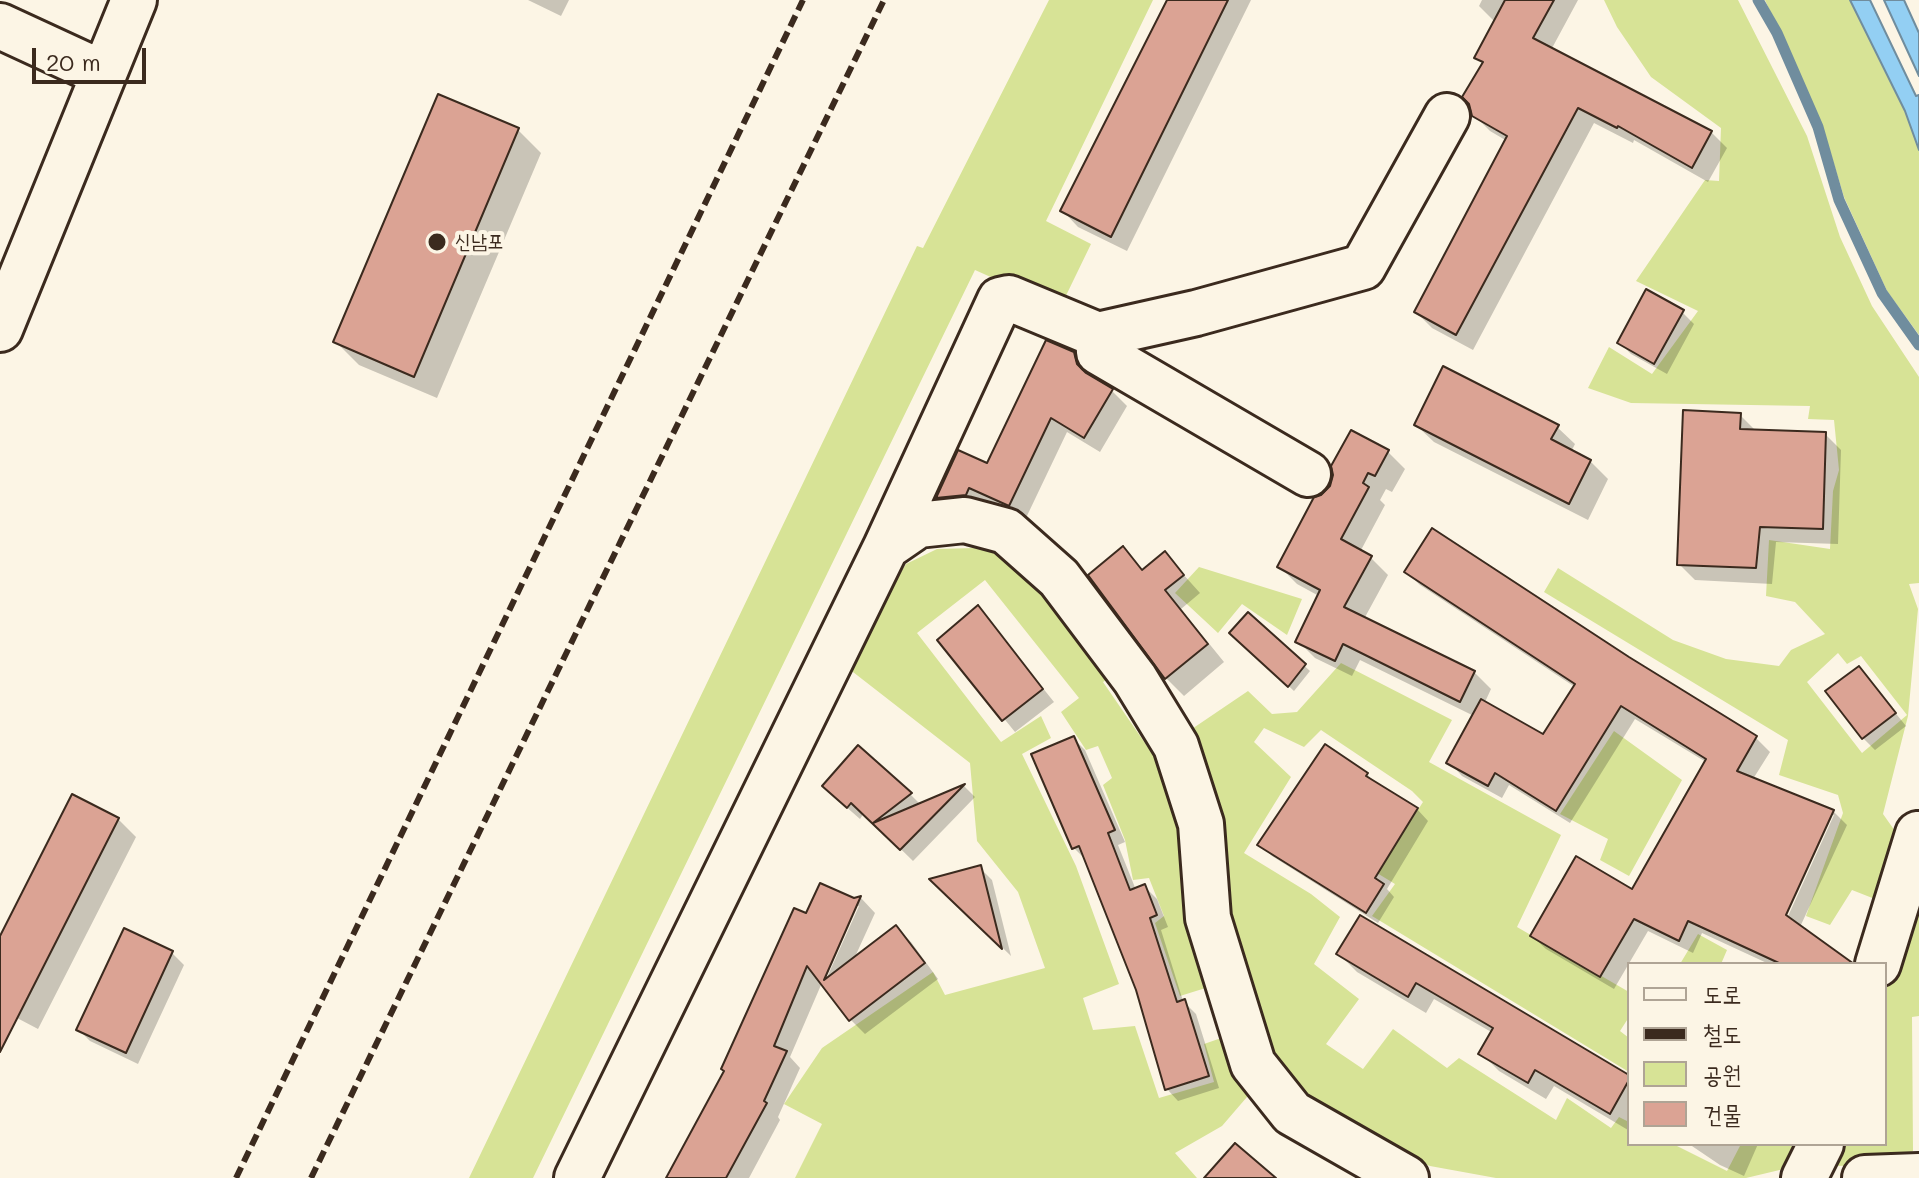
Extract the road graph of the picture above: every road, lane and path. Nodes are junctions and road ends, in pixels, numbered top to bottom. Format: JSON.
{"nodes":[{"id":1,"x":134,"y":0,"type":"edge"},
{"id":2,"x":0,"y":26,"type":"edge"},
{"id":3,"x":104,"y":74,"type":"junction"},
{"id":4,"x":1447,"y":116,"type":"dead end"},
{"id":5,"x":0,"y":329,"type":"edge"},
{"id":6,"x":1098,"y":335,"type":"junction"},
{"id":7,"x":1308,"y":474,"type":"dead end"},
{"id":8,"x":886,"y":547,"type":"junction"},
{"id":9,"x":1918,"y":834,"type":"edge"},
{"id":10,"x":1879,"y":962,"type":"edge"},
{"id":11,"x":1820,"y":1146,"type":"edge"},
{"id":12,"x":1919,"y":1176,"type":"edge"},
{"id":13,"x":577,"y":1178,"type":"edge"},
{"id":14,"x":1406,"y":1178,"type":"edge"},
{"id":15,"x":1804,"y":1178,"type":"edge"},
{"id":16,"x":1865,"y":1178,"type":"edge"}],
"edges":[{"from":1,"to":3,"type":"street"},
{"from":2,"to":3,"type":"street"},
{"from":3,"to":5,"type":"street"},
{"from":4,"to":6,"type":"street"},
{"from":6,"to":7,"type":"street"},
{"from":6,"to":8,"type":"street"},
{"from":8,"to":13,"type":"street"},
{"from":8,"to":14,"type":"street"},
{"from":9,"to":10,"type":"street"},
{"from":11,"to":15,"type":"street"},
{"from":12,"to":16,"type":"street"}]}
